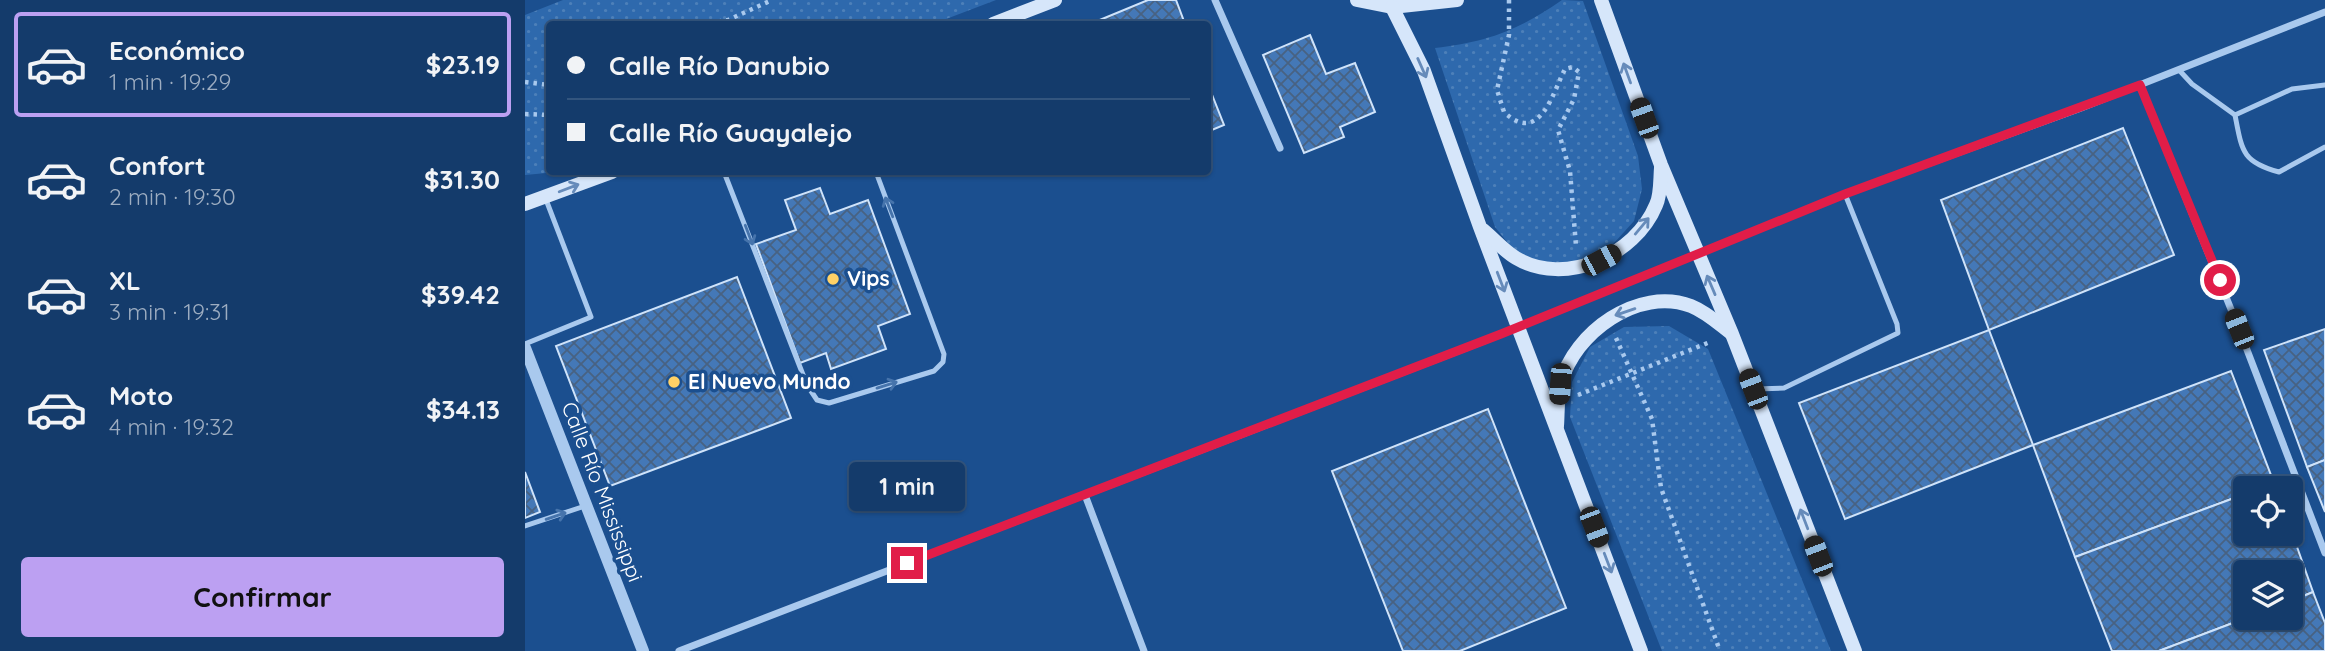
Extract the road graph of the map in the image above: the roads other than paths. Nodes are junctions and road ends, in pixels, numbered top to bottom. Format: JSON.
{"nodes":[{"id":1,"x":1055,"y":0,"type":"edge"},
{"id":2,"x":1215,"y":0,"type":"edge"},
{"id":3,"x":1357,"y":0,"type":"edge"},
{"id":4,"x":1457,"y":0,"type":"edge"},
{"id":5,"x":1601,"y":0,"type":"edge"},
{"id":6,"x":1392,"y":7,"type":"junction"},
{"id":7,"x":2325,"y":12,"type":"edge"},
{"id":8,"x":1001,"y":21,"type":"edge"},
{"id":9,"x":2179,"y":70,"type":"junction"},
{"id":10,"x":2140,"y":85,"type":"junction"},
{"id":11,"x":2325,"y":85,"type":"edge"},
{"id":12,"x":2235,"y":115,"type":"junction"},
{"id":13,"x":2325,"y":147,"type":"edge"},
{"id":14,"x":1280,"y":148,"type":"dead end"},
{"id":15,"x":1661,"y":165,"type":"junction"},
{"id":16,"x":605,"y":175,"type":"edge"},
{"id":17,"x":725,"y":175,"type":"edge"},
{"id":18,"x":877,"y":175,"type":"edge"},
{"id":19,"x":1845,"y":194,"type":"junction"},
{"id":20,"x":545,"y":197,"type":"junction"},
{"id":21,"x":525,"y":204,"type":"edge"},
{"id":22,"x":1480,"y":226,"type":"junction"},
{"id":23,"x":1698,"y":255,"type":"junction"},
{"id":24,"x":1518,"y":327,"type":"junction"},
{"id":25,"x":1732,"y":334,"type":"junction"},
{"id":26,"x":525,"y":346,"type":"edge"},
{"id":27,"x":1753,"y":389,"type":"junction"},
{"id":28,"x":1556,"y":429,"type":"junction"},
{"id":29,"x":1085,"y":495,"type":"junction"},
{"id":30,"x":586,"y":505,"type":"junction"},
{"id":31,"x":525,"y":526,"type":"edge"},
{"id":32,"x":2325,"y":553,"type":"edge"},
{"id":33,"x":643,"y":651,"type":"edge"},
{"id":34,"x":678,"y":651,"type":"edge"},
{"id":35,"x":1144,"y":651,"type":"edge"},
{"id":36,"x":1641,"y":651,"type":"edge"},
{"id":37,"x":1855,"y":651,"type":"edge"}],
"edges":[{"from":1,"to":8,"type":"main road"},
{"from":2,"to":14,"type":"street"},
{"from":3,"to":6,"type":"main road"},
{"from":4,"to":6,"type":"main road"},
{"from":15,"to":5,"type":"main road","one_way":true},
{"from":6,"to":22,"type":"main road","one_way":true},
{"from":7,"to":9,"type":"street"},
{"from":9,"to":10,"type":"street"},
{"from":9,"to":12,"type":"lane"},
{"from":10,"to":19,"type":"street"},
{"from":10,"to":32,"type":"street"},
{"from":11,"to":12,"type":"lane"},
{"from":12,"to":13,"type":"lane"},
{"from":22,"to":15,"type":"main road","one_way":true},
{"from":15,"to":23,"type":"main road"},
{"from":20,"to":16,"type":"main road","one_way":true},
{"from":17,"to":18,"type":"lane","one_way":true},
{"from":19,"to":23,"type":"street"},
{"from":19,"to":27,"type":"lane"},
{"from":20,"to":21,"type":"main road"},
{"from":20,"to":26,"type":"lane"},
{"from":22,"to":24,"type":"main road","one_way":true},
{"from":23,"to":24,"type":"street"},
{"from":25,"to":23,"type":"main road","one_way":true},
{"from":24,"to":28,"type":"main road"},
{"from":24,"to":29,"type":"street"},
{"from":25,"to":27,"type":"main road"},
{"from":25,"to":28,"type":"main road","one_way":true},
{"from":26,"to":30,"type":"street","name":"Calle Río Mississippi"},
{"from":37,"to":27,"type":"main road","one_way":true},
{"from":28,"to":36,"type":"main road","one_way":true},
{"from":29,"to":34,"type":"street"},
{"from":29,"to":35,"type":"street"},
{"from":31,"to":30,"type":"lane","one_way":true},
{"from":30,"to":33,"type":"street","name":"Calle Río Mississippi"}]}
